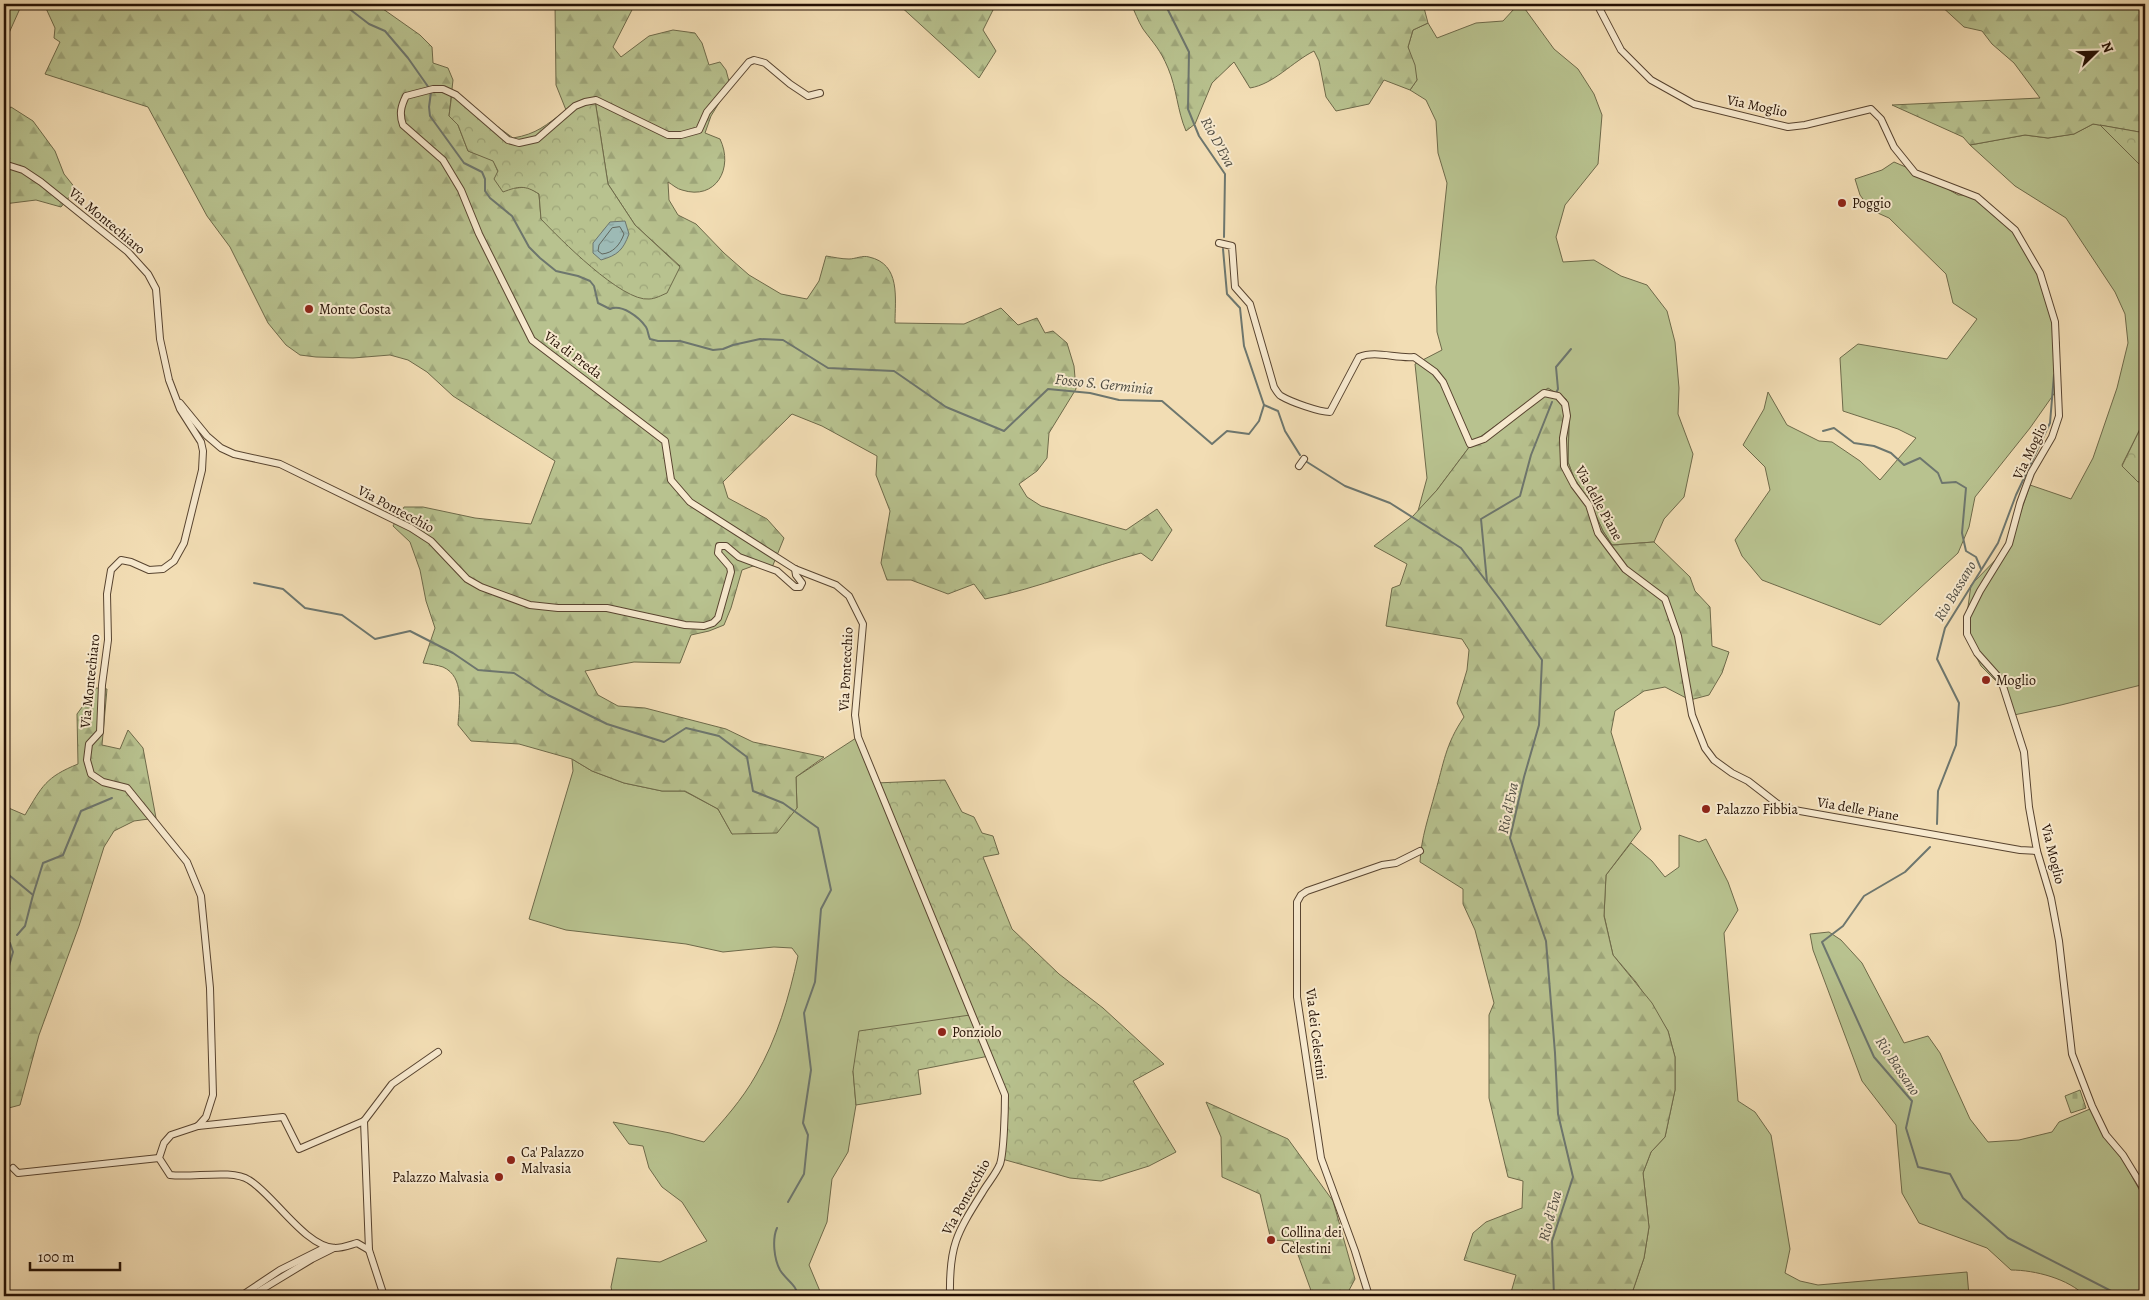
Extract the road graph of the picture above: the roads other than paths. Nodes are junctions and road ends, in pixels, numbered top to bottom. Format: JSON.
{"nodes":[{"id":1,"x":1597,"y":4,"type":"edge"},
{"id":2,"x":820,"y":93,"type":"dead end"},
{"id":3,"x":4,"y":164,"type":"edge"},
{"id":4,"x":1219,"y":243,"type":"dead end"},
{"id":5,"x":177,"y":400,"type":"junction"},
{"id":6,"x":1304,"y":459,"type":"dead end"},
{"id":7,"x":1299,"y":466,"type":"dead end"},
{"id":8,"x":795,"y":569,"type":"junction"},
{"id":9,"x":1420,"y":851,"type":"dead end"},
{"id":10,"x":2037,"y":851,"type":"junction"},
{"id":11,"x":438,"y":1052,"type":"dead end"},
{"id":12,"x":364,"y":1121,"type":"junction"},
{"id":13,"x":198,"y":1126,"type":"junction"},
{"id":14,"x":160,"y":1158,"type":"junction"},
{"id":15,"x":13,"y":1168,"type":"dead end"},
{"id":16,"x":2145,"y":1191,"type":"edge"},
{"id":17,"x":326,"y":1246,"type":"junction"},
{"id":18,"x":334,"y":1248,"type":"junction"},
{"id":19,"x":369,"y":1250,"type":"junction"},
{"id":20,"x":241,"y":1296,"type":"edge"},
{"id":21,"x":251,"y":1296,"type":"edge"},
{"id":22,"x":384,"y":1296,"type":"edge"},
{"id":23,"x":950,"y":1296,"type":"edge"},
{"id":24,"x":1368,"y":1296,"type":"edge"}],
"edges":[{"from":1,"to":10,"type":"street","name":"Via Moglio"},
{"from":2,"to":8,"type":"street","name":"Via di Preda"},
{"from":3,"to":5,"type":"street","name":"Via Montechiaro"},
{"from":4,"to":10,"type":"street","name":"Via delle Piane"},
{"from":5,"to":8,"type":"street","name":"Via Pontecchio"},
{"from":5,"to":13,"type":"street","name":"Via Montechiaro"},
{"from":6,"to":7,"type":"street"},
{"from":8,"to":23,"type":"street","name":"Via Pontecchio"},
{"from":9,"to":24,"type":"street","name":"Via dei Celestini"},
{"from":10,"to":16,"type":"street","name":"Via Moglio"},
{"from":11,"to":12,"type":"street"},
{"from":12,"to":13,"type":"street"},
{"from":12,"to":19,"type":"street"},
{"from":13,"to":14,"type":"street"},
{"from":14,"to":15,"type":"street"},
{"from":14,"to":17,"type":"street"},
{"from":17,"to":18,"type":"street"},
{"from":17,"to":20,"type":"street"},
{"from":18,"to":19,"type":"street"},
{"from":18,"to":21,"type":"street"},
{"from":19,"to":22,"type":"street"}]}
